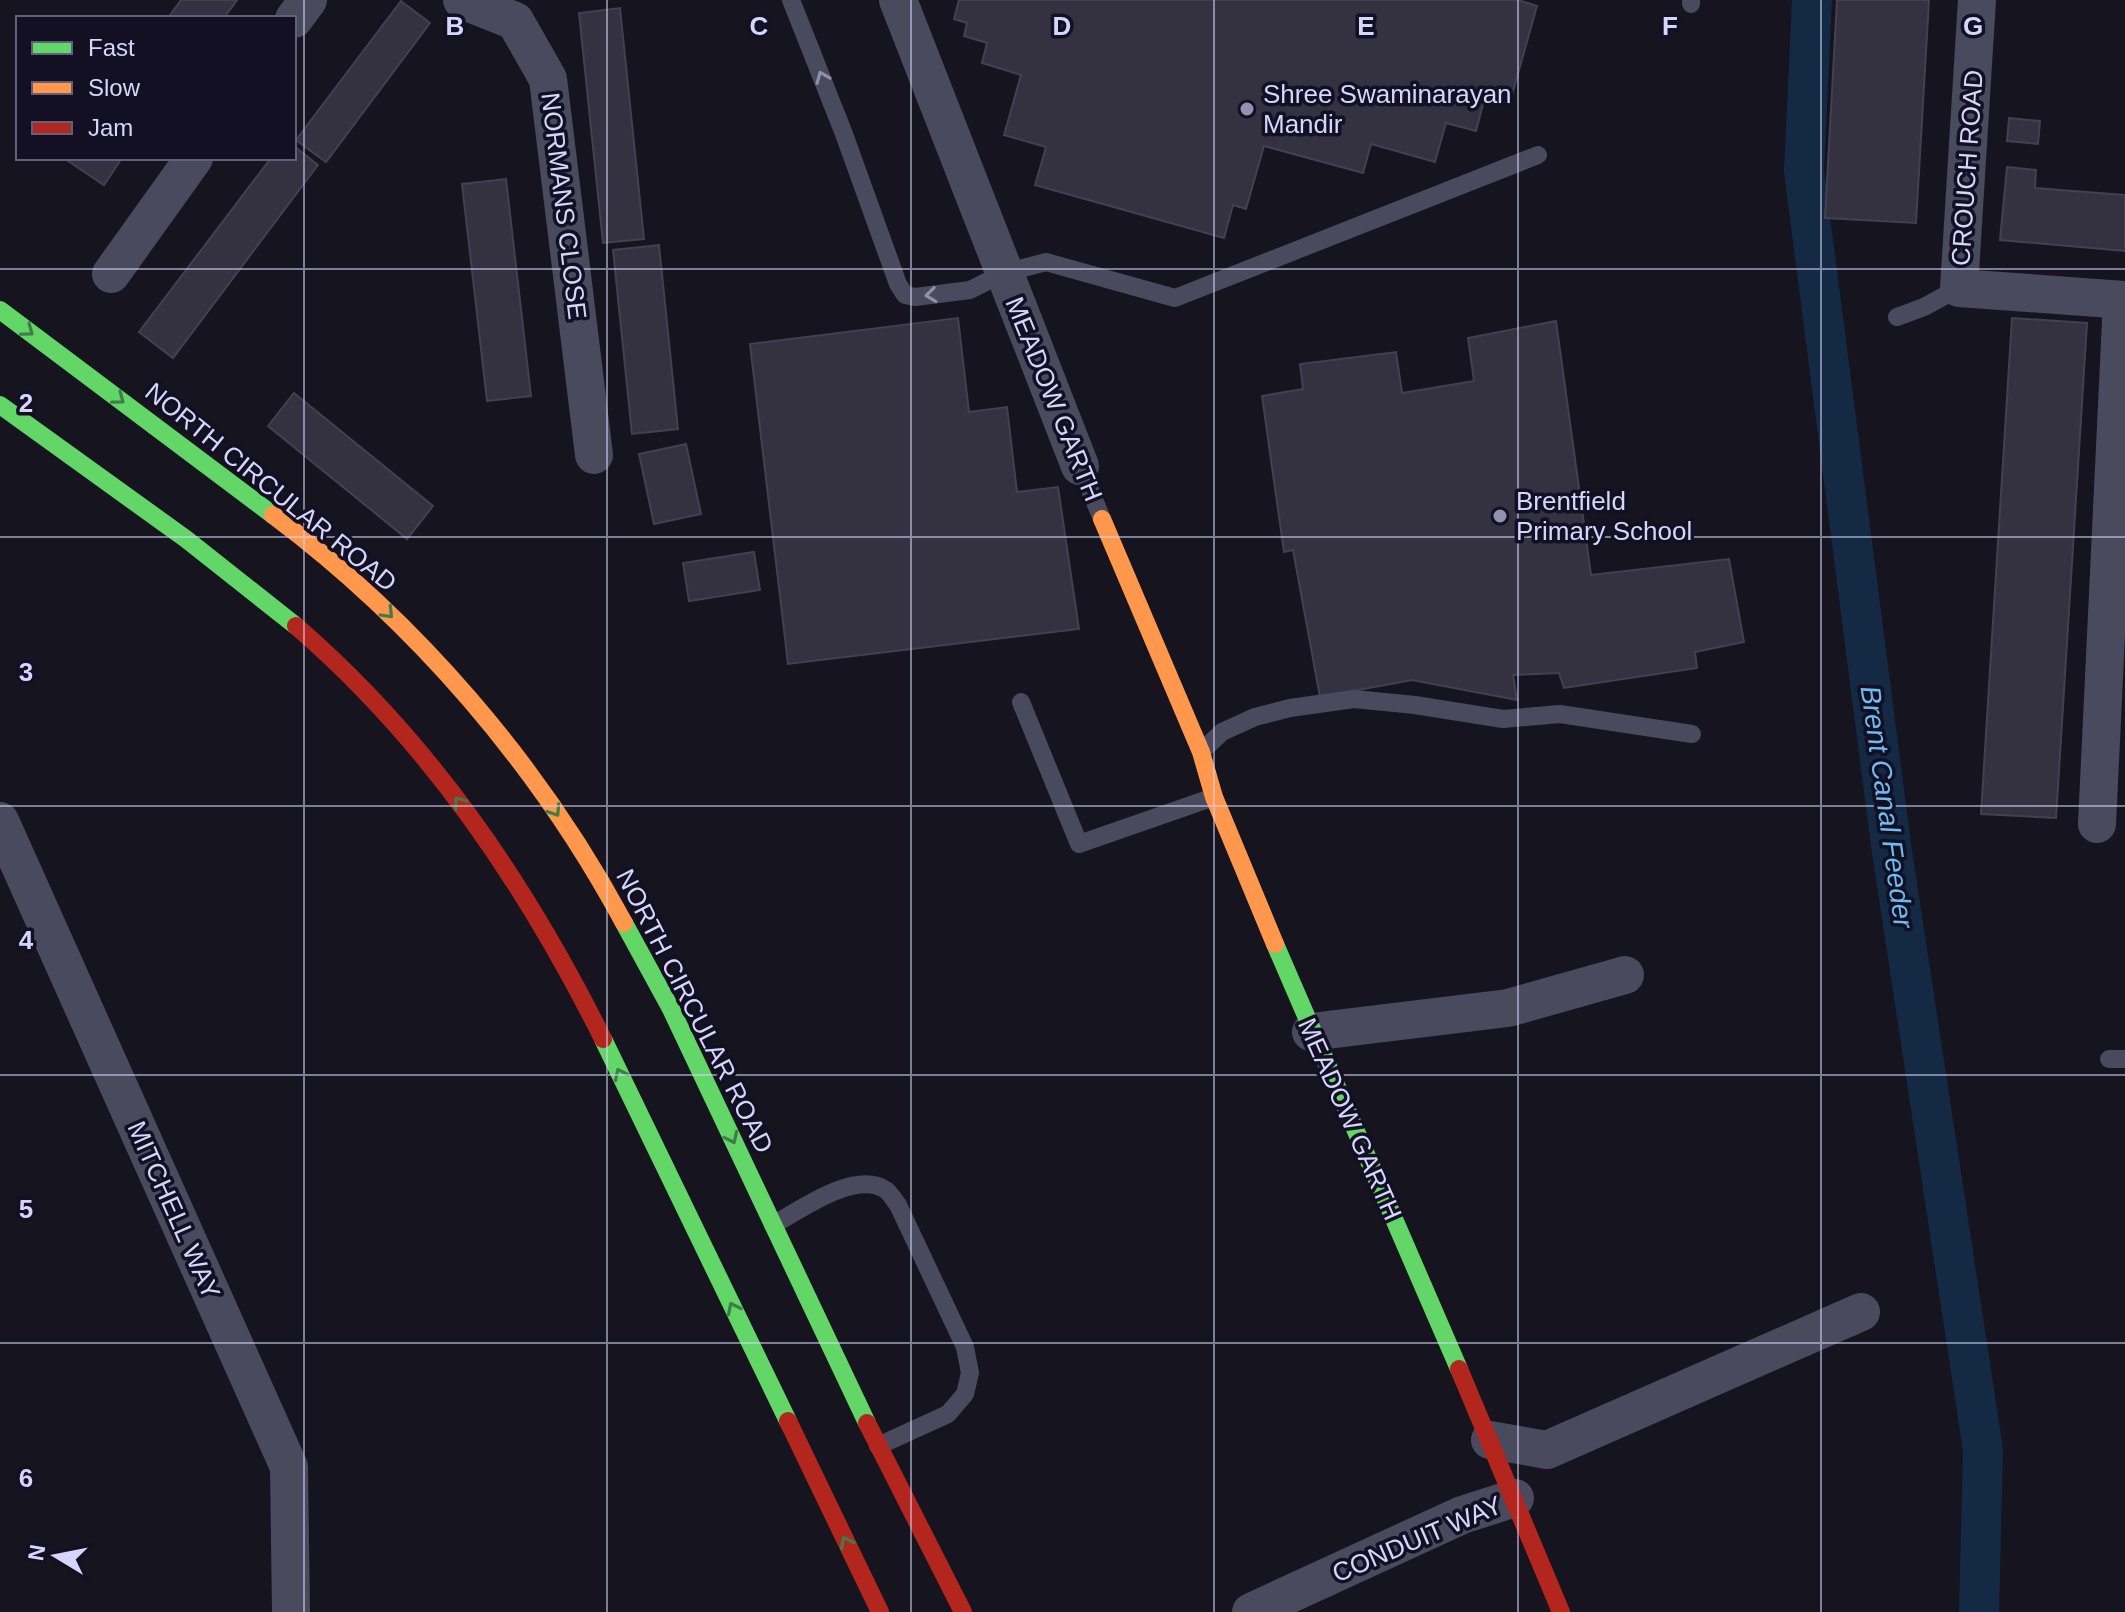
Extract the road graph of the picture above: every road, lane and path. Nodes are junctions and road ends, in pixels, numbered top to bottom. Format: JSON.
{"nodes":[{"id":1,"x":308,"y":0,"type":"edge"},
{"id":2,"x":462,"y":0,"type":"edge"},
{"id":3,"x":791,"y":0,"type":"edge"},
{"id":4,"x":898,"y":0,"type":"edge"},
{"id":5,"x":1977,"y":0,"type":"edge"},
{"id":6,"x":296,"y":16,"type":"edge"},
{"id":7,"x":1538,"y":155,"type":"dead end"},
{"id":8,"x":193,"y":160,"type":"edge"},
{"id":9,"x":1004,"y":273,"type":"junction"},
{"id":10,"x":111,"y":274,"type":"dead end"},
{"id":11,"x":1959,"y":288,"type":"junction"},
{"id":12,"x":2124,"y":300,"type":"edge"},
{"id":13,"x":0,"y":310,"type":"edge"},
{"id":14,"x":1897,"y":317,"type":"dead end"},
{"id":15,"x":0,"y":405,"type":"edge"},
{"id":16,"x":594,"y":455,"type":"dead end"},
{"id":17,"x":1080,"y":466,"type":"joint"},
{"id":18,"x":1102,"y":519,"type":"joint"},
{"id":19,"x":1021,"y":702,"type":"dead end"},
{"id":20,"x":1692,"y":734,"type":"dead end"},
{"id":21,"x":1201,"y":752,"type":"junction"},
{"id":22,"x":1214,"y":797,"type":"junction"},
{"id":23,"x":0,"y":821,"type":"edge"},
{"id":24,"x":2097,"y":824,"type":"dead end"},
{"id":25,"x":1625,"y":975,"type":"dead end"},
{"id":26,"x":1311,"y":1032,"type":"junction"},
{"id":27,"x":773,"y":1225,"type":"junction"},
{"id":28,"x":1861,"y":1312,"type":"dead end"},
{"id":29,"x":1490,"y":1440,"type":"junction"},
{"id":30,"x":878,"y":1446,"type":"junction"},
{"id":31,"x":1515,"y":1498,"type":"junction"},
{"id":32,"x":291,"y":1612,"type":"edge"},
{"id":33,"x":880,"y":1612,"type":"edge"},
{"id":34,"x":963,"y":1612,"type":"edge"},
{"id":35,"x":1251,"y":1612,"type":"edge"},
{"id":36,"x":1561,"y":1612,"type":"edge"}],
"edges":[{"from":1,"to":6,"type":"street"},
{"from":2,"to":16,"type":"street","name":"NORMANS CLOSE"},
{"from":9,"to":3,"type":"lane","one_way":true},
{"from":4,"to":9,"type":"street","name":"MEADOW GARTH"},
{"from":5,"to":11,"type":"street","name":"CROUCH ROAD"},
{"from":7,"to":9,"type":"lane"},
{"from":8,"to":10,"type":"street"},
{"from":9,"to":17,"type":"street","name":"MEADOW GARTH"},
{"from":11,"to":12,"type":"street"},
{"from":11,"to":14,"type":"lane"},
{"from":12,"to":24,"type":"street"},
{"from":13,"to":27,"type":"main road","name":"NORTH CIRCULAR ROAD","one_way":true},
{"from":33,"to":15,"type":"main road","one_way":true},
{"from":17,"to":18,"type":"lane","name":"MEADOW GARTH"},
{"from":18,"to":21,"type":"main road","name":"MEADOW GARTH"},
{"from":19,"to":22,"type":"lane"},
{"from":20,"to":21,"type":"lane"},
{"from":21,"to":22,"type":"main road","name":"MEADOW GARTH"},
{"from":22,"to":26,"type":"main road","name":"MEADOW GARTH"},
{"from":23,"to":32,"type":"street","name":"MITCHELL WAY"},
{"from":25,"to":26,"type":"street"},
{"from":26,"to":29,"type":"main road","name":"MEADOW GARTH"},
{"from":27,"to":30,"type":"main road","name":"NORTH CIRCULAR ROAD"},
{"from":27,"to":30,"type":"lane"},
{"from":28,"to":29,"type":"street"},
{"from":29,"to":31,"type":"main road","name":"MEADOW GARTH"},
{"from":30,"to":34,"type":"main road","name":"NORTH CIRCULAR ROAD"},
{"from":31,"to":35,"type":"street","name":"CONDUIT WAY"},
{"from":31,"to":36,"type":"main road","name":"CONDUIT WAY"}]}
